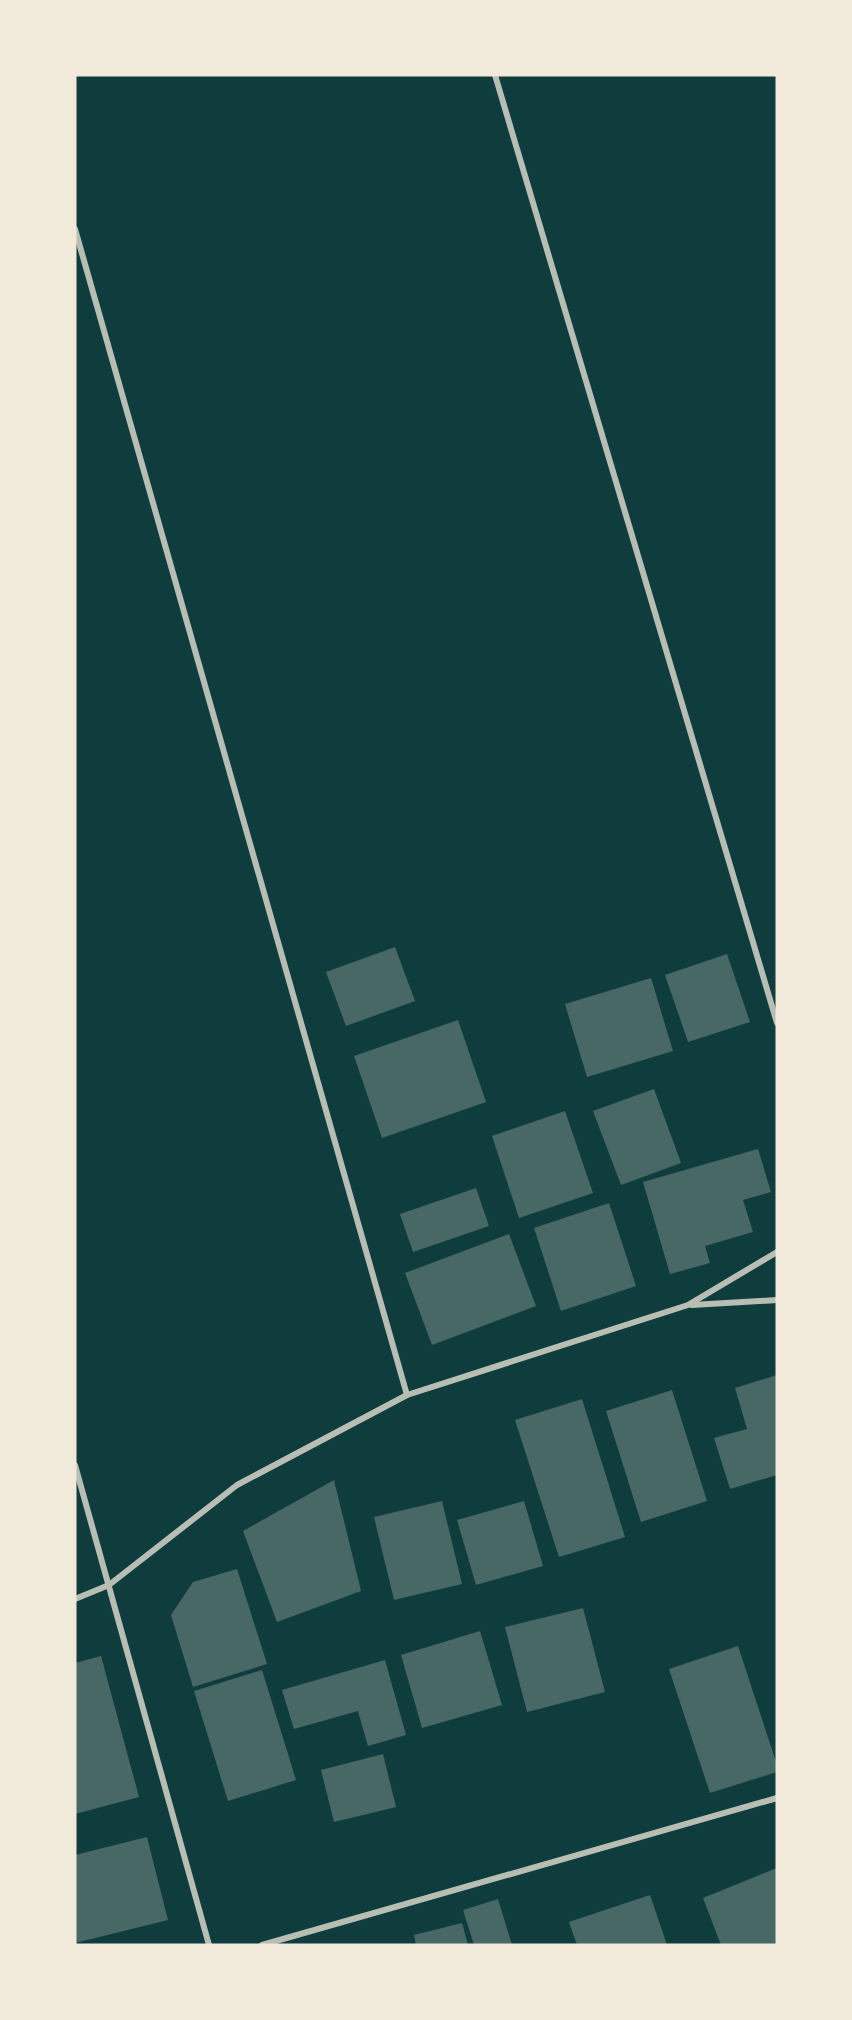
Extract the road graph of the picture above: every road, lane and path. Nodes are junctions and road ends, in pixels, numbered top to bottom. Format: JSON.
{"nodes":[{"id":1,"x":495,"y":75,"type":"edge"},
{"id":2,"x":75,"y":229,"type":"edge"},
{"id":3,"x":777,"y":1023,"type":"edge"},
{"id":4,"x":777,"y":1252,"type":"edge"},
{"id":5,"x":777,"y":1300,"type":"edge"},
{"id":6,"x":688,"y":1305,"type":"junction"},
{"id":7,"x":407,"y":1395,"type":"junction"},
{"id":8,"x":75,"y":1465,"type":"edge"},
{"id":9,"x":110,"y":1585,"type":"junction"},
{"id":10,"x":75,"y":1599,"type":"edge"},
{"id":11,"x":777,"y":1798,"type":"edge"},
{"id":12,"x":209,"y":1945,"type":"edge"},
{"id":13,"x":262,"y":1945,"type":"edge"}],
"edges":[{"from":1,"to":3,"type":"street"},
{"from":2,"to":7,"type":"street"},
{"from":4,"to":6,"type":"street"},
{"from":5,"to":6,"type":"street"},
{"from":6,"to":7,"type":"street"},
{"from":7,"to":9,"type":"street"},
{"from":8,"to":9,"type":"street"},
{"from":9,"to":10,"type":"street"},
{"from":9,"to":12,"type":"street"},
{"from":11,"to":13,"type":"street"}]}
